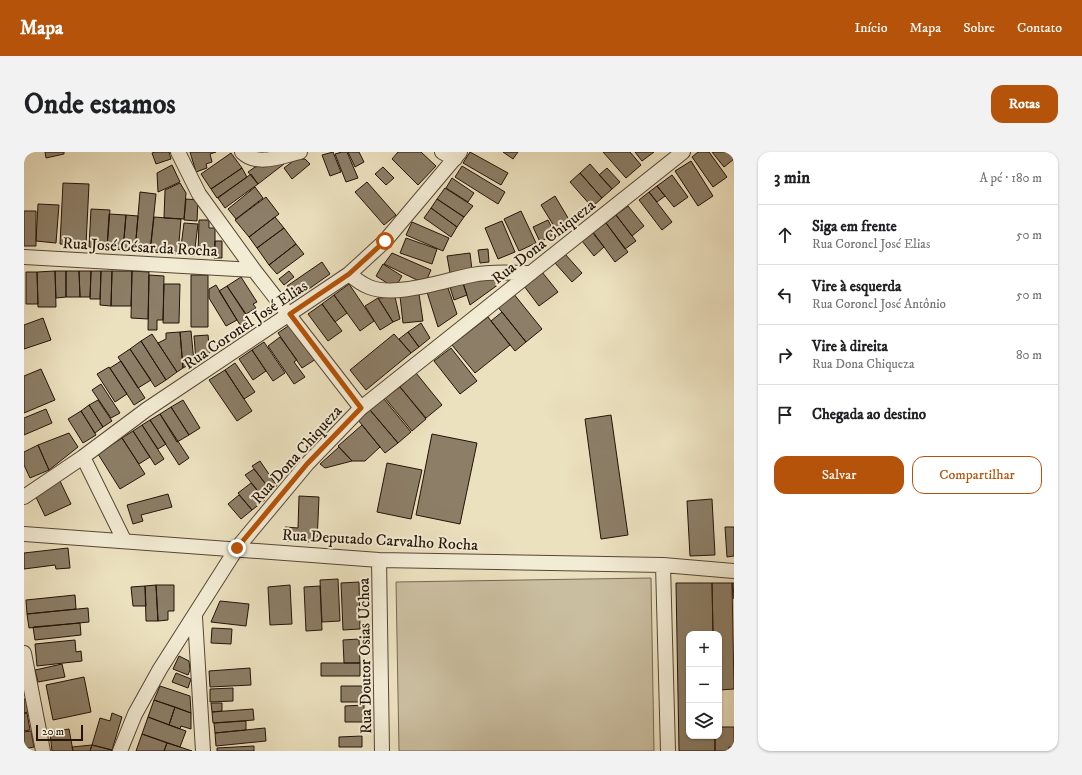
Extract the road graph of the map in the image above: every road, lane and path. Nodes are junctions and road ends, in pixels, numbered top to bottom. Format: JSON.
{"nodes":[{"id":1,"x":178,"y":152,"type":"edge"},
{"id":2,"x":242,"y":152,"type":"edge"},
{"id":3,"x":300,"y":152,"type":"edge"},
{"id":4,"x":442,"y":152,"type":"edge"},
{"id":5,"x":683,"y":152,"type":"edge"},
{"id":6,"x":458,"y":156,"type":"edge"},
{"id":7,"x":24,"y":258,"type":"edge"},
{"id":8,"x":254,"y":270,"type":"junction"},
{"id":9,"x":531,"y":273,"type":"junction"},
{"id":10,"x":349,"y":274,"type":"junction"},
{"id":11,"x":290,"y":314,"type":"junction"},
{"id":12,"x":361,"y":408,"type":"junction"},
{"id":13,"x":83,"y":458,"type":"junction"},
{"id":14,"x":25,"y":493,"type":"edge"},
{"id":15,"x":24,"y":534,"type":"edge"},
{"id":16,"x":124,"y":540,"type":"junction"},
{"id":17,"x":237,"y":548,"type":"junction"},
{"id":18,"x":379,"y":560,"type":"junction"},
{"id":19,"x":663,"y":565,"type":"junction"},
{"id":20,"x":734,"y":571,"type":"edge"},
{"id":21,"x":195,"y":617,"type":"junction"},
{"id":22,"x":24,"y":653,"type":"edge"},
{"id":23,"x":43,"y":751,"type":"edge"},
{"id":24,"x":120,"y":751,"type":"edge"},
{"id":25,"x":202,"y":751,"type":"edge"},
{"id":26,"x":382,"y":751,"type":"edge"},
{"id":27,"x":668,"y":751,"type":"edge"}],
"edges":[{"from":1,"to":8,"type":"street"},
{"from":2,"to":3,"type":"street"},
{"from":4,"to":6,"type":"street"},
{"from":5,"to":9,"type":"street","name":"Rua Dona Chiqueza"},
{"from":6,"to":10,"type":"street","name":"Rua Coronel José Elias"},
{"from":7,"to":8,"type":"street","name":"Rua José César da Rocha"},
{"from":8,"to":11,"type":"street"},
{"from":9,"to":10,"type":"street"},
{"from":9,"to":12,"type":"street","name":"Rua Dona Chiqueza"},
{"from":10,"to":11,"type":"street","name":"Rua Coronel José Elias"},
{"from":11,"to":12,"type":"street"},
{"from":11,"to":13,"type":"street","name":"Rua Coronel José Elias"},
{"from":12,"to":17,"type":"street","name":"Rua Dona Chiqueza"},
{"from":13,"to":14,"type":"street","name":"Rua Coronel José Elias"},
{"from":13,"to":16,"type":"street"},
{"from":15,"to":16,"type":"street","name":"Rua Deputado Carvalho Rocha"},
{"from":16,"to":17,"type":"street","name":"Rua Deputado Carvalho Rocha"},
{"from":17,"to":18,"type":"street","name":"Rua Deputado Carvalho Rocha"},
{"from":17,"to":21,"type":"street","name":"Rua Dona Chiqueza"},
{"from":18,"to":19,"type":"street","name":"Rua Deputado Carvalho Rocha"},
{"from":18,"to":26,"type":"street","name":"Rua Doutor Osias Uchoa"},
{"from":19,"to":20,"type":"street","name":"Rua Deputado Carvalho Rocha"},
{"from":19,"to":27,"type":"street"},
{"from":21,"to":24,"type":"street","name":"Rua Dona Chiqueza"},
{"from":21,"to":25,"type":"street"},
{"from":22,"to":23,"type":"street"}]}
